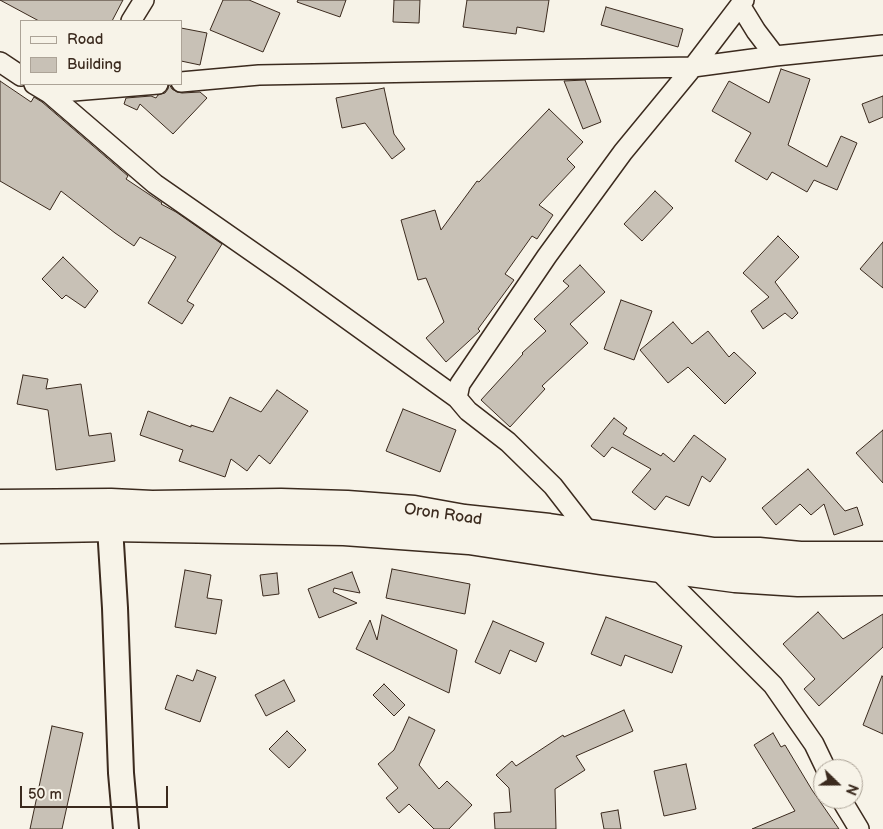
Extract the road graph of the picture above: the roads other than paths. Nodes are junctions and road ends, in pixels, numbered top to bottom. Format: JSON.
{"nodes":[{"id":1,"x":144,"y":0,"type":"edge"},
{"id":2,"x":742,"y":3,"type":"edge"},
{"id":3,"x":132,"y":20,"type":"edge"},
{"id":4,"x":883,"y":45,"type":"edge"},
{"id":5,"x":775,"y":56,"type":"junction"},
{"id":6,"x":0,"y":62,"type":"edge"},
{"id":7,"x":693,"y":67,"type":"junction"},
{"id":8,"x":20,"y":75,"type":"edge"},
{"id":9,"x":182,"y":82,"type":"edge"},
{"id":10,"x":136,"y":85,"type":"edge"},
{"id":11,"x":92,"y":87,"type":"edge"},
{"id":12,"x":42,"y":89,"type":"edge"},
{"id":13,"x":457,"y":398,"type":"junction"},
{"id":14,"x":0,"y":504,"type":"edge"},
{"id":15,"x":111,"y":515,"type":"junction"},
{"id":16,"x":0,"y":529,"type":"edge"},
{"id":17,"x":591,"y":535,"type":"junction"},
{"id":18,"x":883,"y":556,"type":"edge"},
{"id":19,"x":656,"y":568,"type":"junction"},
{"id":20,"x":883,"y":581,"type":"edge"},
{"id":21,"x":821,"y":759,"type":"edge"},
{"id":22,"x":847,"y":809,"type":"edge"},
{"id":23,"x":126,"y":829,"type":"edge"},
{"id":24,"x":859,"y":829,"type":"edge"}],
"edges":[{"from":1,"to":3,"type":"street"},
{"from":2,"to":5,"type":"street"},
{"from":2,"to":7,"type":"street"},
{"from":4,"to":5,"type":"street"},
{"from":5,"to":7,"type":"street"},
{"from":6,"to":8,"type":"street"},
{"from":7,"to":9,"type":"street"},
{"from":7,"to":13,"type":"street"},
{"from":10,"to":11,"type":"street"},
{"from":11,"to":12,"type":"street"},
{"from":12,"to":13,"type":"street"},
{"from":13,"to":17,"type":"street"},
{"from":14,"to":15,"type":"highway","name":"Oron Road"},
{"from":15,"to":16,"type":"highway","name":"Oron Road"},
{"from":15,"to":17,"type":"highway","name":"Oron Road"},
{"from":15,"to":19,"type":"highway","name":"Oron Road"},
{"from":15,"to":23,"type":"street"},
{"from":17,"to":18,"type":"highway","name":"Oron Road"},
{"from":19,"to":20,"type":"highway","name":"Oron Road"},
{"from":19,"to":21,"type":"street"},
{"from":22,"to":24,"type":"street"}]}
